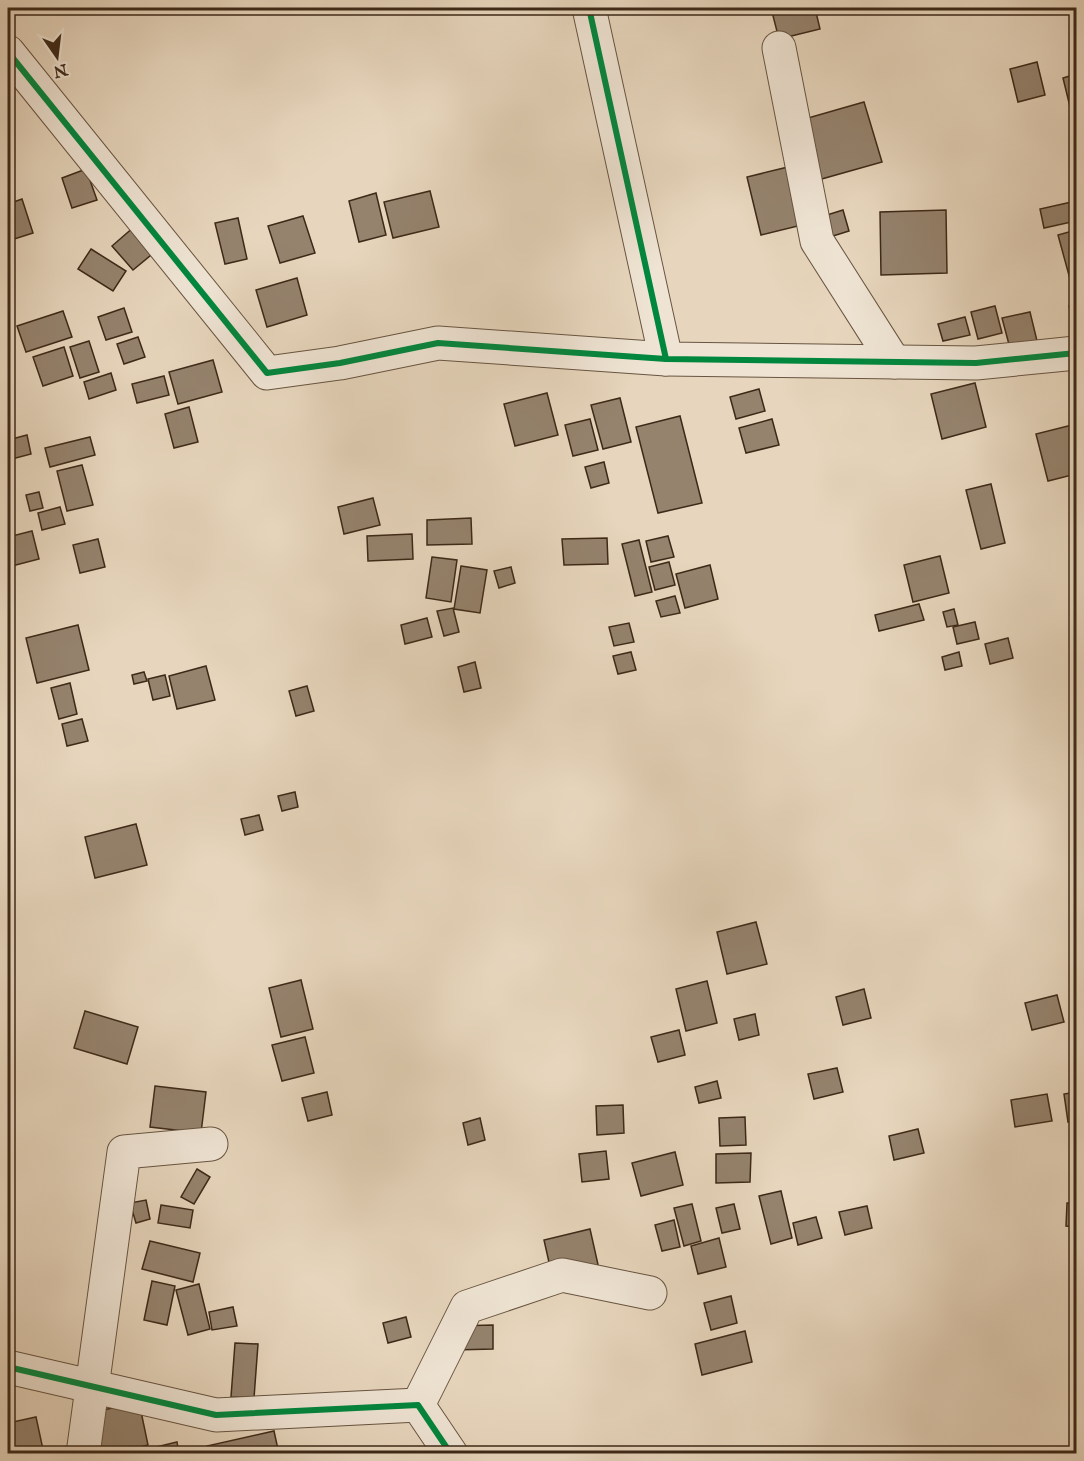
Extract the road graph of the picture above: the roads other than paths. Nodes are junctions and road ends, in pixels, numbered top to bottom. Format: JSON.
{"nodes":[{"id":1,"x":589,"y":8,"type":"edge"},
{"id":2,"x":779,"y":48,"type":"dead end"},
{"id":3,"x":8,"y":52,"type":"edge"},
{"id":4,"x":1077,"y":353,"type":"edge"},
{"id":5,"x":666,"y":359,"type":"junction"},
{"id":6,"x":894,"y":362,"type":"junction"},
{"id":7,"x":211,"y":1144,"type":"dead end"},
{"id":8,"x":650,"y":1293,"type":"dead end"},
{"id":9,"x":8,"y":1367,"type":"edge"},
{"id":10,"x":92,"y":1386,"type":"junction"},
{"id":11,"x":418,"y":1405,"type":"junction"},
{"id":12,"x":83,"y":1454,"type":"edge"},
{"id":13,"x":451,"y":1454,"type":"edge"}],
"edges":[{"from":1,"to":5,"type":"street"},
{"from":2,"to":6,"type":"street"},
{"from":3,"to":5,"type":"street"},
{"from":4,"to":6,"type":"street"},
{"from":5,"to":6,"type":"street"},
{"from":7,"to":10,"type":"street"},
{"from":8,"to":11,"type":"street"},
{"from":9,"to":10,"type":"street"},
{"from":10,"to":11,"type":"street"},
{"from":10,"to":12,"type":"street"},
{"from":11,"to":13,"type":"street"}]}
